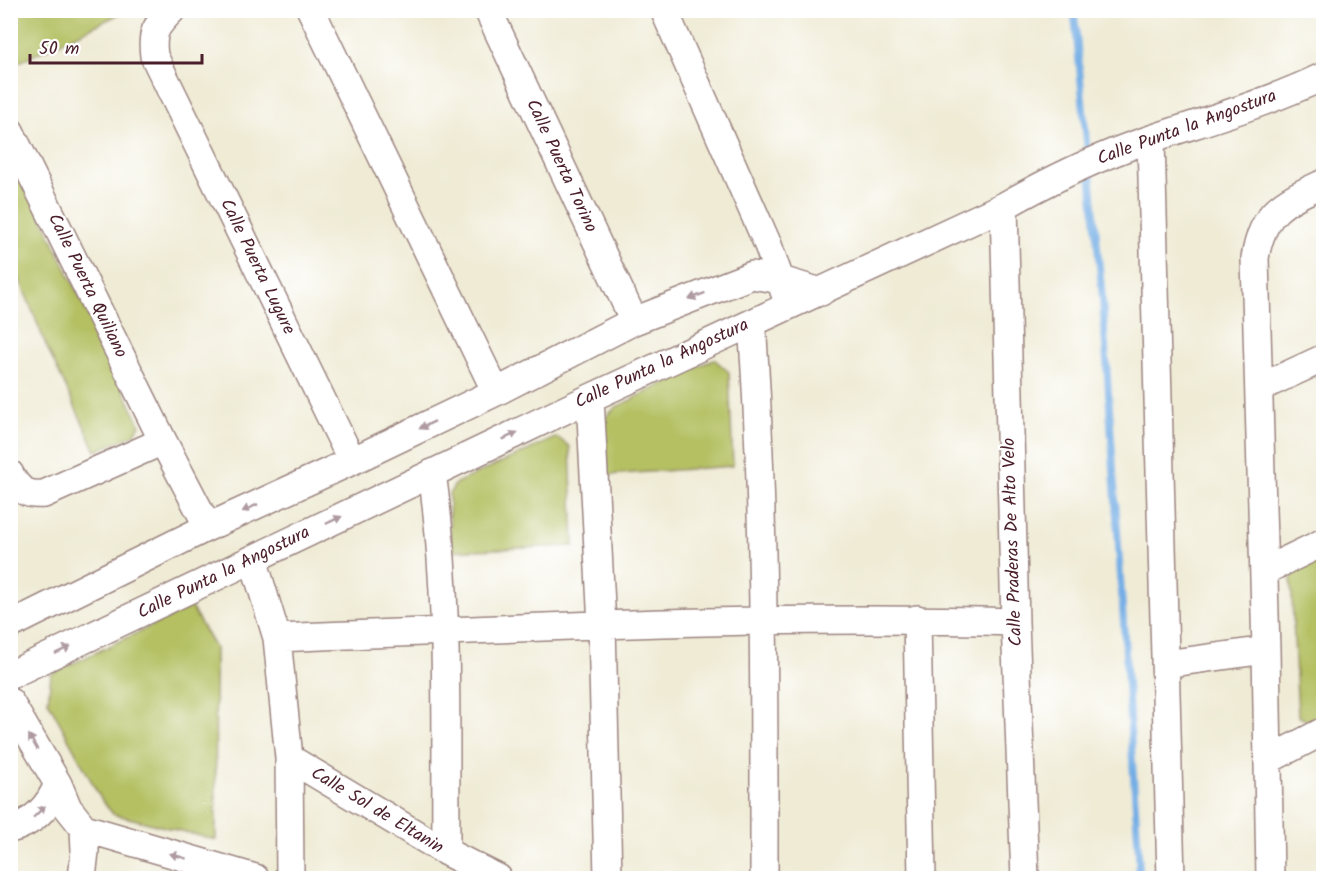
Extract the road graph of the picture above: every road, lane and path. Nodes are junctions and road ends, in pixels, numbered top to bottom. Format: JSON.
{"nodes":[{"id":1,"x":172,"y":10,"type":"edge"},
{"id":2,"x":311,"y":10,"type":"edge"},
{"id":3,"x":488,"y":10,"type":"edge"},
{"id":4,"x":664,"y":10,"type":"edge"},
{"id":5,"x":1323,"y":76,"type":"edge"},
{"id":6,"x":10,"y":131,"type":"edge"},
{"id":7,"x":1151,"y":140,"type":"junction"},
{"id":8,"x":1323,"y":183,"type":"edge"},
{"id":9,"x":1004,"y":206,"type":"junction"},
{"id":10,"x":781,"y":280,"type":"junction"},
{"id":11,"x":821,"y":292,"type":"junction"},
{"id":12,"x":789,"y":306,"type":"junction"},
{"id":13,"x":634,"y":321,"type":"junction"},
{"id":14,"x":752,"y":323,"type":"junction"},
{"id":15,"x":1323,"y":358,"type":"edge"},
{"id":16,"x":1259,"y":388,"type":"junction"},
{"id":17,"x":496,"y":392,"type":"junction"},
{"id":18,"x":590,"y":398,"type":"junction"},
{"id":19,"x":163,"y":441,"type":"junction"},
{"id":20,"x":352,"y":461,"type":"junction"},
{"id":21,"x":432,"y":473,"type":"junction"},
{"id":22,"x":10,"y":474,"type":"edge"},
{"id":23,"x":208,"y":527,"type":"junction"},
{"id":24,"x":1323,"y":542,"type":"edge"},
{"id":25,"x":253,"y":559,"type":"junction"},
{"id":26,"x":1264,"y":571,"type":"junction"},
{"id":27,"x":917,"y":620,"type":"junction"},
{"id":28,"x":763,"y":622,"type":"junction"},
{"id":29,"x":1015,"y":622,"type":"junction"},
{"id":30,"x":10,"y":625,"type":"edge"},
{"id":31,"x":602,"y":626,"type":"junction"},
{"id":32,"x":444,"y":631,"type":"junction"},
{"id":33,"x":277,"y":638,"type":"junction"},
{"id":34,"x":1266,"y":650,"type":"junction"},
{"id":35,"x":1165,"y":664,"type":"junction"},
{"id":36,"x":10,"y":675,"type":"edge"},
{"id":37,"x":10,"y":702,"type":"edge"},
{"id":38,"x":1323,"y":731,"type":"edge"},
{"id":39,"x":289,"y":758,"type":"junction"},
{"id":40,"x":1268,"y":760,"type":"junction"},
{"id":41,"x":58,"y":784,"type":"junction"},
{"id":42,"x":84,"y":828,"type":"junction"},
{"id":43,"x":10,"y":829,"type":"edge"},
{"id":44,"x":446,"y":852,"type":"junction"},
{"id":45,"x":82,"y":879,"type":"edge"},
{"id":46,"x":255,"y":879,"type":"edge"},
{"id":47,"x":290,"y":879,"type":"edge"},
{"id":48,"x":498,"y":879,"type":"edge"},
{"id":49,"x":608,"y":879,"type":"edge"},
{"id":50,"x":764,"y":879,"type":"edge"},
{"id":51,"x":922,"y":879,"type":"edge"},
{"id":52,"x":1025,"y":879,"type":"edge"},
{"id":53,"x":1170,"y":879,"type":"edge"},
{"id":54,"x":1270,"y":879,"type":"edge"}],
"edges":[{"from":1,"to":20,"type":"street","name":"Calle Puerta Lugure"},
{"from":2,"to":17,"type":"street"},
{"from":3,"to":13,"type":"street","name":"Calle Puerta Torino"},
{"from":4,"to":10,"type":"street"},
{"from":5,"to":7,"type":"street","name":"Calle Punta la Angostura"},
{"from":6,"to":19,"type":"street","name":"Calle Puerta Quiliano"},
{"from":7,"to":9,"type":"street","name":"Calle Punta la Angostura"},
{"from":7,"to":35,"type":"street"},
{"from":8,"to":16,"type":"street"},
{"from":9,"to":11,"type":"street","name":"Calle Punta la Angostura"},
{"from":9,"to":29,"type":"street","name":"Calle Praderas De Alto Velo"},
{"from":10,"to":11,"type":"street"},
{"from":10,"to":12,"type":"street"},
{"from":10,"to":13,"type":"street","one_way":true},
{"from":11,"to":12,"type":"street","name":"Calle Punta la Angostura"},
{"from":12,"to":14,"type":"street","name":"Calle Punta la Angostura"},
{"from":13,"to":17,"type":"street"},
{"from":14,"to":18,"type":"street","name":"Calle Punta la Angostura"},
{"from":14,"to":28,"type":"street"},
{"from":15,"to":16,"type":"street"},
{"from":16,"to":26,"type":"street"},
{"from":17,"to":20,"type":"street","one_way":true},
{"from":21,"to":18,"type":"street","name":"Calle Punta la Angostura","one_way":true},
{"from":18,"to":31,"type":"street"},
{"from":19,"to":22,"type":"street"},
{"from":19,"to":23,"type":"street","name":"Calle Puerta Quiliano"},
{"from":20,"to":23,"type":"street","one_way":true},
{"from":25,"to":21,"type":"street","name":"Calle Punta la Angostura","one_way":true},
{"from":21,"to":32,"type":"street"},
{"from":23,"to":30,"type":"street"},
{"from":24,"to":26,"type":"street"},
{"from":25,"to":33,"type":"street"},
{"from":36,"to":25,"type":"street","name":"Calle Punta la Angostura","one_way":true},
{"from":26,"to":34,"type":"street"},
{"from":27,"to":28,"type":"street"},
{"from":27,"to":29,"type":"street"},
{"from":27,"to":51,"type":"street"},
{"from":28,"to":31,"type":"street"},
{"from":28,"to":50,"type":"street"},
{"from":29,"to":52,"type":"street","name":"Calle Praderas De Alto Velo"},
{"from":31,"to":32,"type":"street"},
{"from":31,"to":49,"type":"street"},
{"from":32,"to":33,"type":"street"},
{"from":32,"to":44,"type":"street"},
{"from":33,"to":39,"type":"street"},
{"from":34,"to":35,"type":"street"},
{"from":34,"to":40,"type":"street"},
{"from":35,"to":53,"type":"street"},
{"from":41,"to":37,"type":"street","one_way":true},
{"from":38,"to":40,"type":"street"},
{"from":39,"to":44,"type":"street","name":"Calle Sol de Eltanin"},
{"from":39,"to":47,"type":"street"},
{"from":40,"to":54,"type":"street"},
{"from":41,"to":42,"type":"street"},
{"from":43,"to":41,"type":"street","one_way":true},
{"from":42,"to":45,"type":"street"},
{"from":46,"to":42,"type":"street","one_way":true},
{"from":44,"to":48,"type":"street","name":"Calle Sol de Eltanin"}]}
